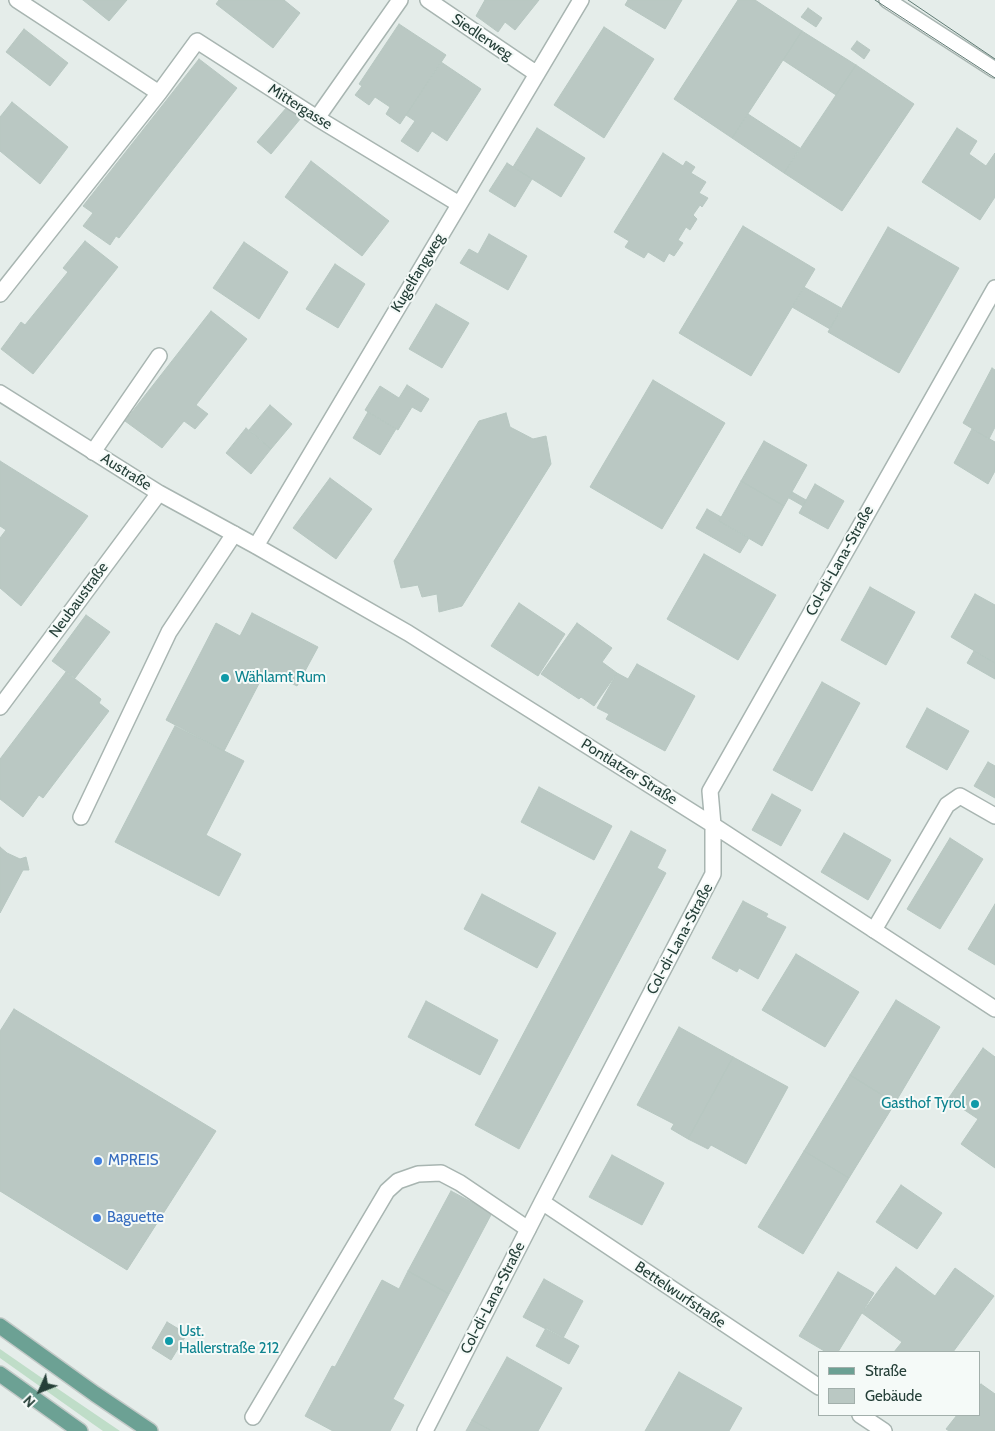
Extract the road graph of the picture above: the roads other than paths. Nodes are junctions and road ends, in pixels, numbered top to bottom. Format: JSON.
{"nodes":[{"id":1,"x":17,"y":0,"type":"edge"},
{"id":2,"x":400,"y":0,"type":"edge"},
{"id":3,"x":428,"y":0,"type":"edge"},
{"id":4,"x":581,"y":0,"type":"edge"},
{"id":5,"x":887,"y":0,"type":"edge"},
{"id":6,"x":995,"y":70,"type":"edge"},
{"id":7,"x":537,"y":74,"type":"junction"},
{"id":8,"x":159,"y":93,"type":"junction"},
{"id":9,"x":317,"y":118,"type":"junction"},
{"id":10,"x":459,"y":204,"type":"junction"},
{"id":11,"x":995,"y":288,"type":"edge"},
{"id":12,"x":0,"y":294,"type":"edge"},
{"id":13,"x":159,"y":356,"type":"dead end"},
{"id":14,"x":0,"y":393,"type":"edge"},
{"id":15,"x":93,"y":452,"type":"junction"},
{"id":16,"x":158,"y":492,"type":"junction"},
{"id":17,"x":234,"y":534,"type":"junction"},
{"id":18,"x":256,"y":546,"type":"junction"},
{"id":19,"x":0,"y":707,"type":"edge"},
{"id":20,"x":995,"y":816,"type":"edge"},
{"id":21,"x":80,"y":817,"type":"dead end"},
{"id":22,"x":713,"y":825,"type":"junction"},
{"id":23,"x":874,"y":930,"type":"junction"},
{"id":24,"x":995,"y":1009,"type":"edge"},
{"id":25,"x":542,"y":1202,"type":"junction"},
{"id":26,"x":528,"y":1229,"type":"junction"},
{"id":27,"x":0,"y":1326,"type":"edge"},
{"id":28,"x":0,"y":1374,"type":"edge"},
{"id":29,"x":818,"y":1387,"type":"edge"},
{"id":30,"x":862,"y":1416,"type":"edge"},
{"id":31,"x":253,"y":1417,"type":"dead end"},
{"id":32,"x":80,"y":1431,"type":"edge"},
{"id":33,"x":150,"y":1431,"type":"edge"},
{"id":34,"x":424,"y":1431,"type":"edge"},
{"id":35,"x":884,"y":1431,"type":"edge"}],
"edges":[{"from":1,"to":8,"type":"street"},
{"from":2,"to":9,"type":"street"},
{"from":3,"to":7,"type":"street","name":"Siedlerweg"},
{"from":4,"to":7,"type":"street","name":"Kugelfangweg"},
{"from":5,"to":6,"type":"street"},
{"from":7,"to":10,"type":"street","name":"Kugelfangweg"},
{"from":8,"to":9,"type":"street","name":"Mittergasse"},
{"from":8,"to":12,"type":"street","name":"Mittergasse"},
{"from":9,"to":10,"type":"street","name":"Mittergasse"},
{"from":10,"to":18,"type":"street","name":"Kugelfangweg"},
{"from":11,"to":22,"type":"street","name":"Col-di-Lana-Straße"},
{"from":13,"to":15,"type":"street"},
{"from":14,"to":15,"type":"street","name":"Austraße"},
{"from":15,"to":16,"type":"street","name":"Austraße"},
{"from":16,"to":17,"type":"street","name":"Austraße"},
{"from":16,"to":19,"type":"street","name":"Neubaustraße"},
{"from":17,"to":18,"type":"street","name":"Austraße"},
{"from":17,"to":21,"type":"street"},
{"from":18,"to":22,"type":"street","name":"Pontlatzer Straße"},
{"from":20,"to":23,"type":"street"},
{"from":22,"to":23,"type":"street","name":"Pontlatzer Straße"},
{"from":22,"to":25,"type":"street","name":"Col-di-Lana-Straße"},
{"from":23,"to":24,"type":"street","name":"Pontlatzer Straße"},
{"from":25,"to":26,"type":"street","name":"Col-di-Lana-Straße"},
{"from":25,"to":29,"type":"street","name":"Bettelwurfstraße"},
{"from":26,"to":31,"type":"street"},
{"from":26,"to":34,"type":"street","name":"Col-di-Lana-Straße"},
{"from":27,"to":33,"type":"main road"},
{"from":28,"to":32,"type":"main road"},
{"from":30,"to":35,"type":"street"}]}
